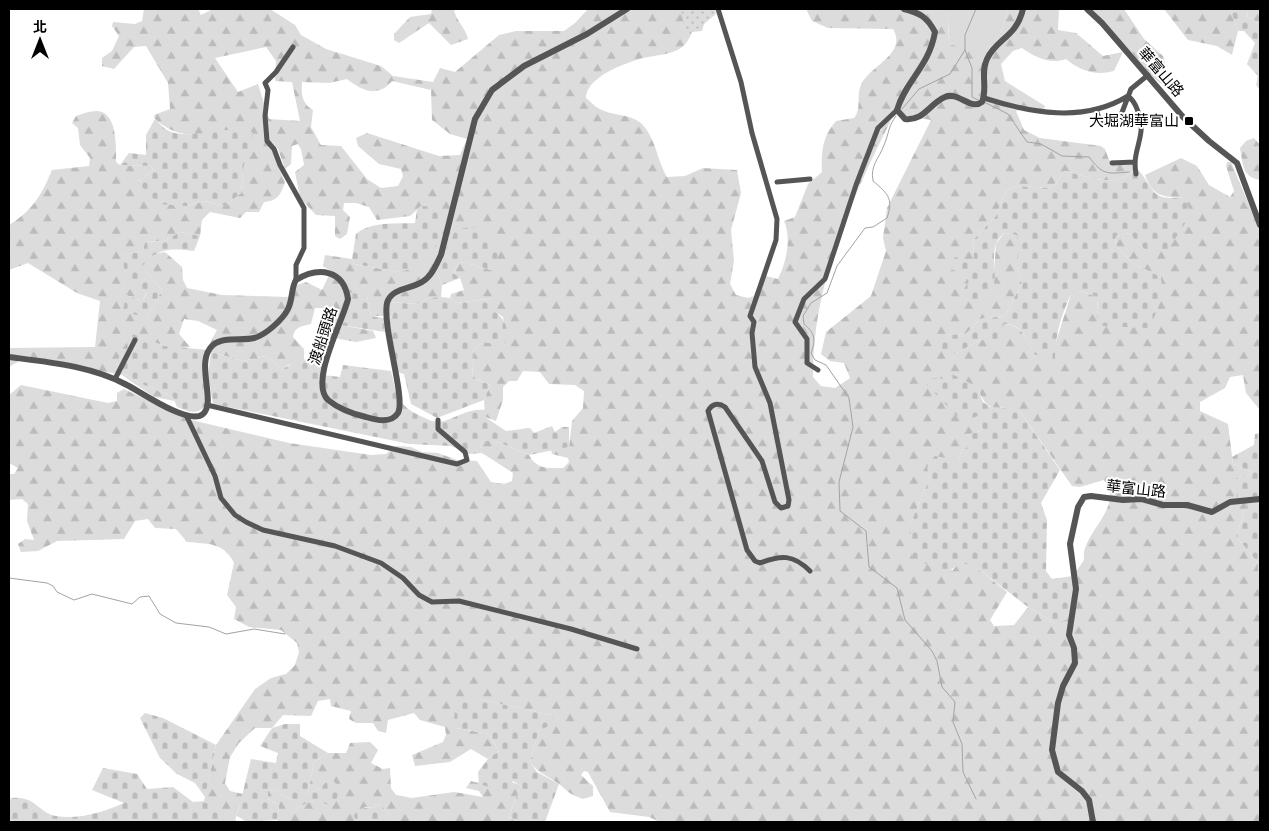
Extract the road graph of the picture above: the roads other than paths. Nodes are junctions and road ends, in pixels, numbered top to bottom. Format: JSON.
{"nodes":[{"id":1,"x":627,"y":9,"type":"edge"},
{"id":2,"x":718,"y":9,"type":"edge"},
{"id":3,"x":904,"y":9,"type":"edge"},
{"id":4,"x":1023,"y":9,"type":"edge"},
{"id":5,"x":1087,"y":9,"type":"edge"},
{"id":6,"x":293,"y":47,"type":"dead end"},
{"id":7,"x":1148,"y":74,"type":"junction"},
{"id":8,"x":1128,"y":96,"type":"junction"},
{"id":9,"x":983,"y":100,"type":"junction"},
{"id":10,"x":897,"y":110,"type":"junction"},
{"id":11,"x":1096,"y":110,"type":"junction"},
{"id":12,"x":1121,"y":114,"type":"dead end"},
{"id":13,"x":1101,"y":122,"type":"dead end"},
{"id":14,"x":1134,"y":162,"type":"junction"},
{"id":15,"x":1112,"y":163,"type":"dead end"},
{"id":16,"x":1136,"y":174,"type":"dead end"},
{"id":17,"x":810,"y":179,"type":"dead end"},
{"id":18,"x":778,"y":182,"type":"dead end"},
{"id":19,"x":1260,"y":225,"type":"edge"},
{"id":20,"x":296,"y":280,"type":"junction"},
{"id":21,"x":135,"y":340,"type":"dead end"},
{"id":22,"x":9,"y":357,"type":"edge"},
{"id":23,"x":818,"y":370,"type":"dead end"},
{"id":24,"x":115,"y":379,"type":"junction"},
{"id":25,"x":207,"y":405,"type":"junction"},
{"id":26,"x":186,"y":415,"type":"junction"},
{"id":27,"x":438,"y":420,"type":"dead end"},
{"id":28,"x":1260,"y":499,"type":"edge"},
{"id":29,"x":810,"y":571,"type":"dead end"},
{"id":30,"x":637,"y":649,"type":"dead end"},
{"id":31,"x":1093,"y":822,"type":"edge"}],
"edges":[{"from":1,"to":20,"type":"street","name":"渡船頭路"},
{"from":2,"to":29,"type":"street"},
{"from":3,"to":10,"type":"street"},
{"from":4,"to":9,"type":"street"},
{"from":5,"to":7,"type":"street","name":"華富山路"},
{"from":6,"to":20,"type":"street"},
{"from":7,"to":8,"type":"street"},
{"from":7,"to":19,"type":"street","name":"華富山路"},
{"from":8,"to":11,"type":"street"},
{"from":8,"to":12,"type":"street"},
{"from":8,"to":14,"type":"street"},
{"from":9,"to":10,"type":"street"},
{"from":9,"to":11,"type":"street"},
{"from":10,"to":23,"type":"street"},
{"from":11,"to":13,"type":"street"},
{"from":14,"to":15,"type":"street"},
{"from":14,"to":16,"type":"street"},
{"from":17,"to":18,"type":"street"},
{"from":20,"to":25,"type":"street"},
{"from":21,"to":24,"type":"street"},
{"from":22,"to":24,"type":"street"},
{"from":24,"to":26,"type":"street"},
{"from":25,"to":26,"type":"street"},
{"from":25,"to":27,"type":"street"},
{"from":26,"to":30,"type":"street"},
{"from":28,"to":31,"type":"street","name":"華富山路"}]}
